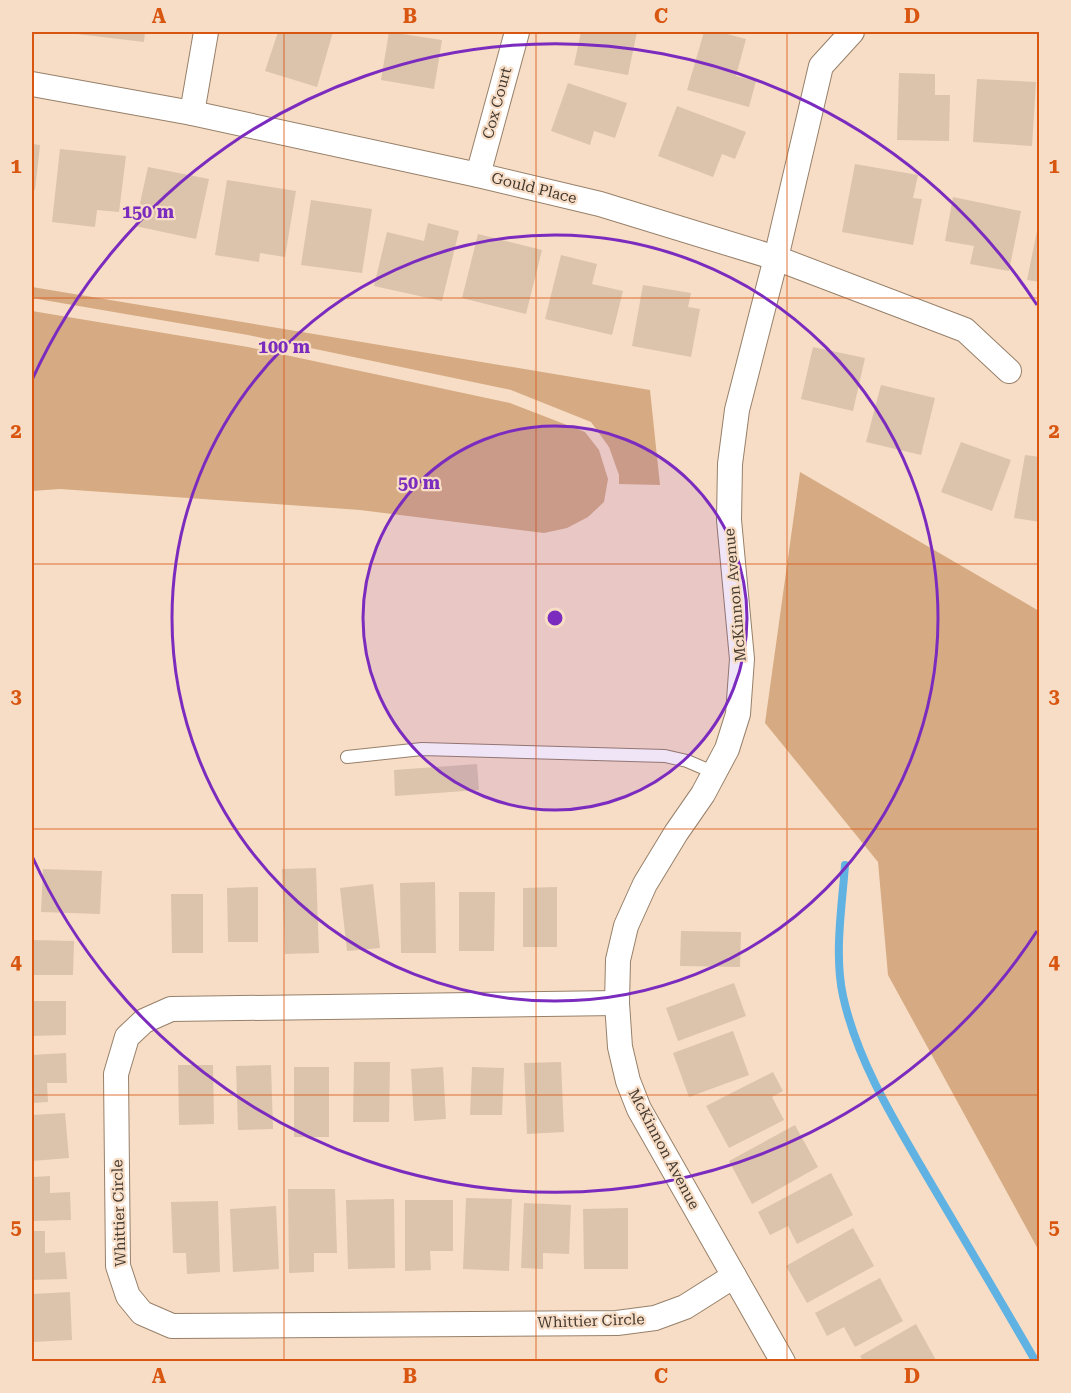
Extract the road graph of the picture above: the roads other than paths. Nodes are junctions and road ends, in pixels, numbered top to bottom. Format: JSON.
{"nodes":[{"id":1,"x":206,"y":32,"type":"edge"},
{"id":2,"x":517,"y":32,"type":"edge"},
{"id":3,"x":852,"y":32,"type":"edge"},
{"id":4,"x":32,"y":84,"type":"edge"},
{"id":5,"x":192,"y":113,"type":"junction"},
{"id":6,"x":478,"y":175,"type":"junction"},
{"id":7,"x":776,"y":258,"type":"junction"},
{"id":8,"x":1008,"y":371,"type":"dead end"},
{"id":9,"x":347,"y":757,"type":"dead end"},
{"id":10,"x":715,"y":773,"type":"junction"},
{"id":11,"x":617,"y":1003,"type":"junction"},
{"id":12,"x":734,"y":1275,"type":"junction"},
{"id":13,"x":783,"y":1362,"type":"edge"}],
"edges":[{"from":1,"to":5,"type":"street"},
{"from":2,"to":6,"type":"street","name":"Cox Court"},
{"from":3,"to":7,"type":"street","name":"McKinnon Avenue"},
{"from":4,"to":5,"type":"street","name":"Gould Place"},
{"from":5,"to":6,"type":"street","name":"Gould Place"},
{"from":6,"to":7,"type":"street","name":"Gould Place"},
{"from":7,"to":8,"type":"street","name":"Gould Place"},
{"from":7,"to":10,"type":"street","name":"McKinnon Avenue"},
{"from":9,"to":10,"type":"lane"},
{"from":10,"to":11,"type":"street","name":"McKinnon Avenue"},
{"from":11,"to":12,"type":"street","name":"McKinnon Avenue"},
{"from":11,"to":12,"type":"street","name":"Whittier Circle"},
{"from":12,"to":13,"type":"street","name":"McKinnon Avenue"}]}
